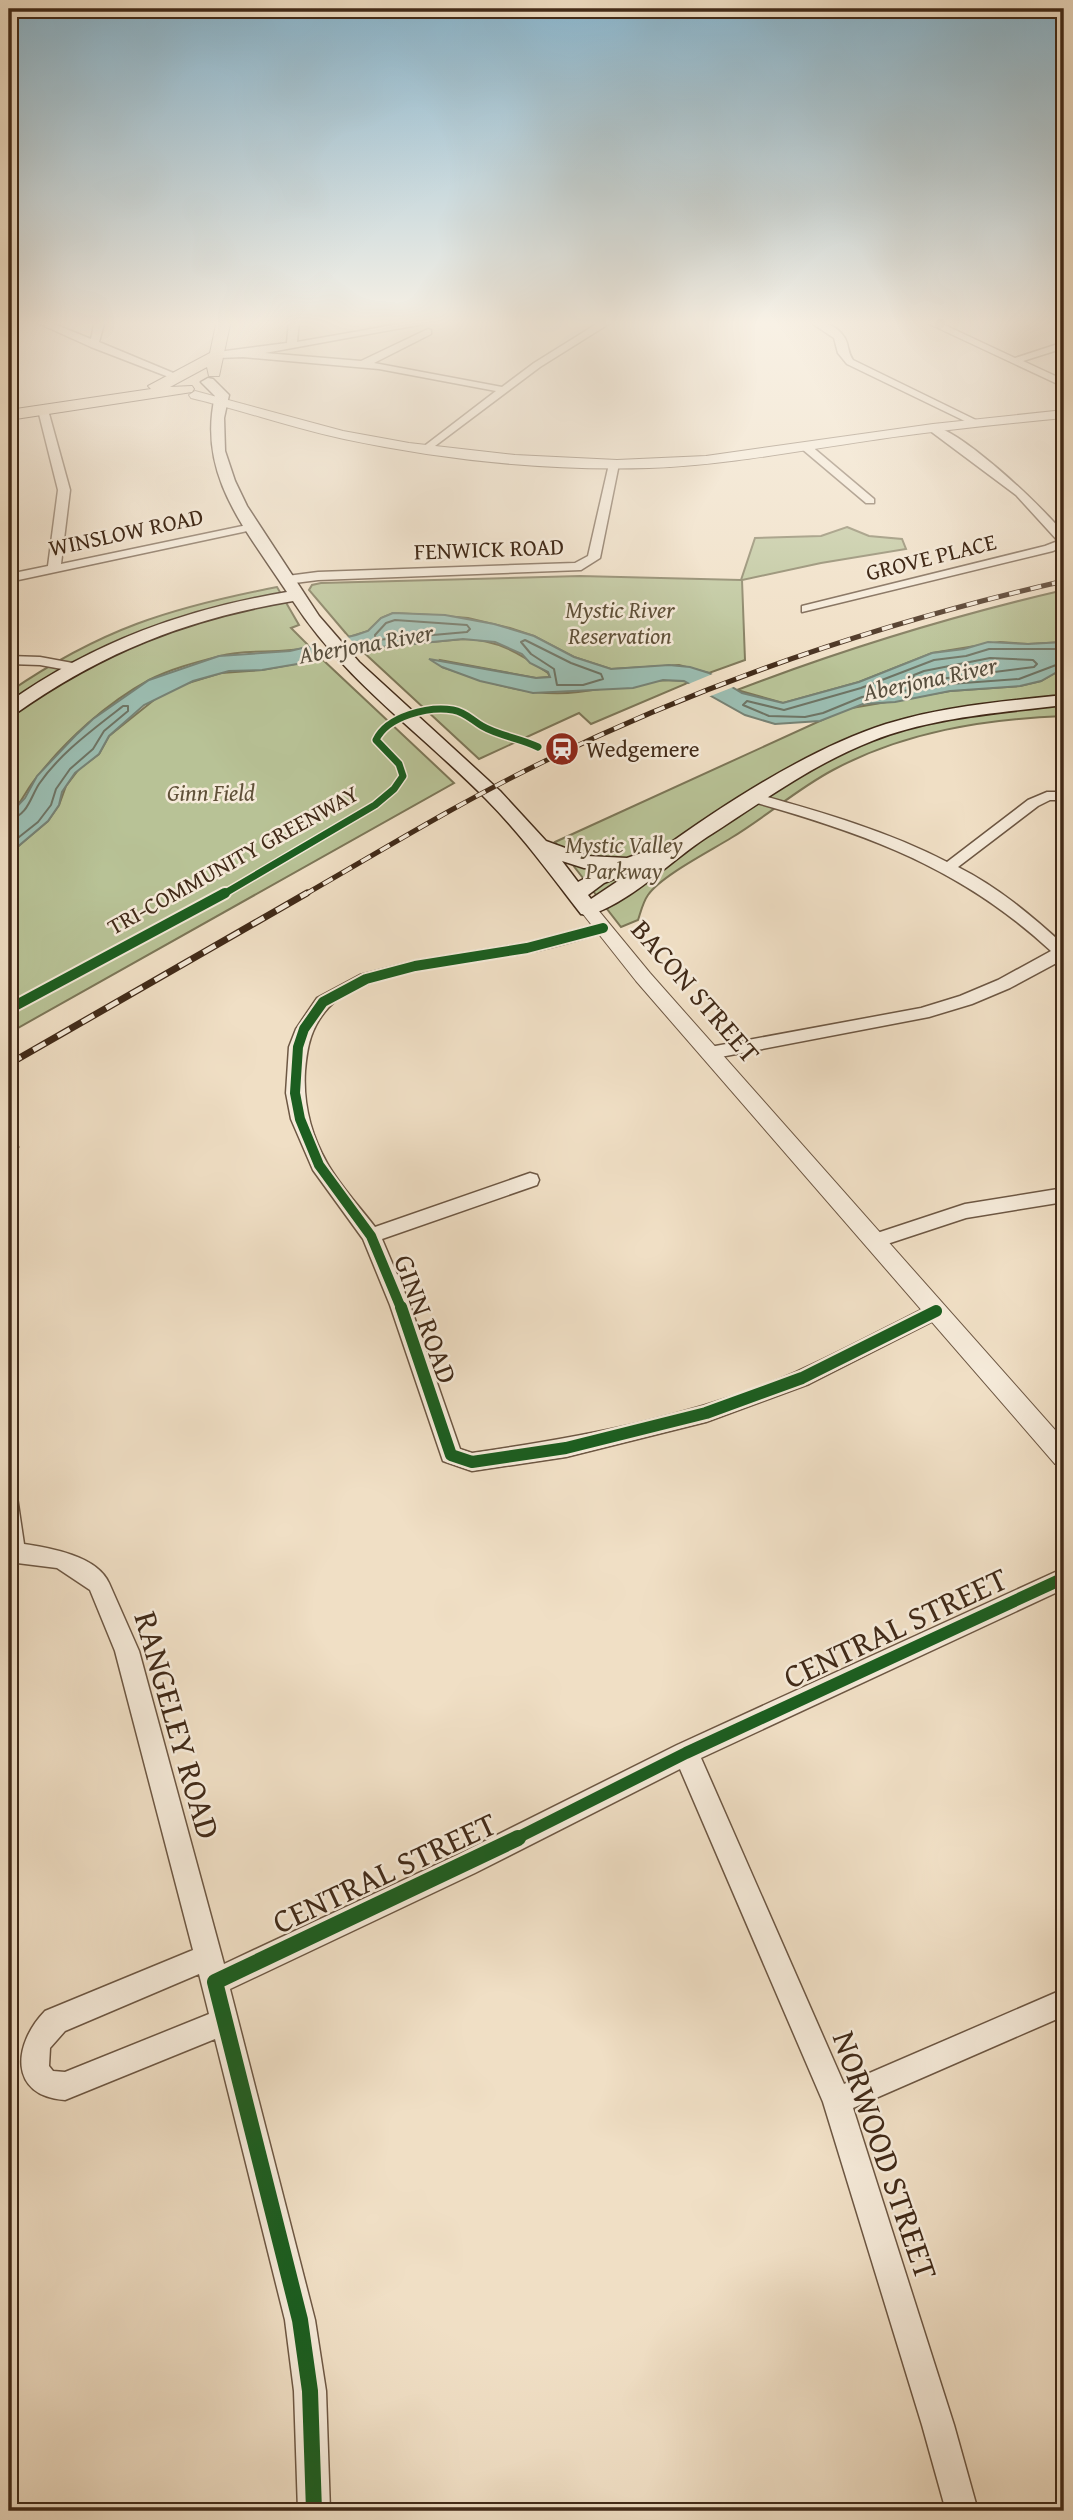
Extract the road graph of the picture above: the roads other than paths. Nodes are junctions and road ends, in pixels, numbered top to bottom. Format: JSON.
{"nodes":[{"id":1,"x":50,"y":438,"type":"edge"},
{"id":2,"x":219,"y":438,"type":"edge"},
{"id":3,"x":359,"y":438,"type":"edge"},
{"id":4,"x":442,"y":438,"type":"edge"},
{"id":5,"x":869,"y":438,"type":"edge"},
{"id":6,"x":948,"y":438,"type":"edge"},
{"id":7,"x":806,"y":447,"type":"junction"},
{"id":8,"x":427,"y":449,"type":"junction"},
{"id":9,"x":614,"y":464,"type":"junction"},
{"id":10,"x":870,"y":501,"type":"dead end"},
{"id":11,"x":252,"y":527,"type":"junction"},
{"id":12,"x":1064,"y":541,"type":"edge"},
{"id":13,"x":54,"y":569,"type":"junction"},
{"id":14,"x":9,"y":578,"type":"edge"},
{"id":15,"x":292,"y":588,"type":"junction"},
{"id":16,"x":220,"y":608,"type":"junction"},
{"id":17,"x":806,"y":609,"type":"dead end"},
{"id":18,"x":322,"y":631,"type":"junction"},
{"id":19,"x":9,"y":660,"type":"edge"},
{"id":20,"x":73,"y":667,"type":"junction"},
{"id":21,"x":1064,"y":700,"type":"edge"},
{"id":22,"x":9,"y":710,"type":"edge"},
{"id":23,"x":1064,"y":796,"type":"edge"},
{"id":24,"x":755,"y":798,"type":"junction"},
{"id":25,"x":688,"y":841,"type":"junction"},
{"id":26,"x":537,"y":844,"type":"junction"},
{"id":27,"x":636,"y":862,"type":"junction"},
{"id":28,"x":950,"y":867,"type":"junction"},
{"id":29,"x":582,"y":901,"type":"junction"},
{"id":30,"x":603,"y":928,"type":"junction"},
{"id":31,"x":1063,"y":953,"type":"edge"},
{"id":32,"x":710,"y":1053,"type":"junction"},
{"id":33,"x":530,"y":1180,"type":"dead end"},
{"id":34,"x":1064,"y":1195,"type":"edge"},
{"id":35,"x":370,"y":1236,"type":"junction"},
{"id":36,"x":875,"y":1241,"type":"junction"},
{"id":37,"x":936,"y":1311,"type":"junction"},
{"id":38,"x":1064,"y":1457,"type":"edge"},
{"id":39,"x":9,"y":1504,"type":"edge"},
{"id":40,"x":12,"y":1552,"type":"edge"},
{"id":41,"x":1064,"y":1577,"type":"edge"},
{"id":42,"x":686,"y":1753,"type":"junction"},
{"id":43,"x":211,"y":1970,"type":"junction"},
{"id":44,"x":1064,"y":2002,"type":"edge"},
{"id":45,"x":225,"y":2021,"type":"junction"},
{"id":46,"x":837,"y":2102,"type":"junction"},
{"id":47,"x":314,"y":2511,"type":"edge"},
{"id":48,"x":962,"y":2511,"type":"edge"}],
"edges":[{"from":1,"to":13,"type":"street"},
{"from":2,"to":11,"type":"main road","name":"BACON STREET"},
{"from":3,"to":8,"type":"street"},
{"from":4,"to":8,"type":"street"},
{"from":5,"to":7,"type":"street"},
{"from":6,"to":12,"type":"street","name":"GROVE PLACE"},
{"from":7,"to":9,"type":"street"},
{"from":7,"to":10,"type":"street"},
{"from":8,"to":9,"type":"street"},
{"from":9,"to":15,"type":"street","name":"FENWICK ROAD"},
{"from":11,"to":13,"type":"street","name":"WINSLOW ROAD"},
{"from":11,"to":15,"type":"main road","name":"BACON STREET"},
{"from":12,"to":17,"type":"street","name":"GROVE PLACE"},
{"from":13,"to":14,"type":"street","name":"WINSLOW ROAD"},
{"from":15,"to":16,"type":"main road"},
{"from":15,"to":18,"type":"main road","name":"BACON STREET"},
{"from":16,"to":18,"type":"main road"},
{"from":16,"to":20,"type":"main road"},
{"from":18,"to":26,"type":"main road","name":"BACON STREET"},
{"from":19,"to":20,"type":"street"},
{"from":20,"to":22,"type":"main road"},
{"from":21,"to":24,"type":"main road"},
{"from":23,"to":28,"type":"street"},
{"from":24,"to":25,"type":"main road"},
{"from":24,"to":28,"type":"street"},
{"from":25,"to":27,"type":"main road"},
{"from":25,"to":29,"type":"main road"},
{"from":26,"to":27,"type":"main road"},
{"from":26,"to":29,"type":"main road","name":"BACON STREET"},
{"from":27,"to":29,"type":"main road"},
{"from":28,"to":31,"type":"street"},
{"from":29,"to":30,"type":"street","name":"BACON STREET"},
{"from":30,"to":32,"type":"street","name":"BACON STREET"},
{"from":30,"to":35,"type":"street","name":"GINN ROAD"},
{"from":31,"to":32,"type":"street"},
{"from":32,"to":36,"type":"street","name":"BACON STREET"},
{"from":33,"to":35,"type":"street","name":"GINN ROAD"},
{"from":34,"to":36,"type":"street"},
{"from":35,"to":37,"type":"street","name":"GINN ROAD"},
{"from":36,"to":37,"type":"street","name":"BACON STREET"},
{"from":37,"to":38,"type":"street","name":"BACON STREET"},
{"from":39,"to":40,"type":"street"},
{"from":40,"to":43,"type":"street","name":"RANGELEY ROAD"},
{"from":41,"to":42,"type":"street","name":"CENTRAL STREET"},
{"from":42,"to":43,"type":"street","name":"CENTRAL STREET"},
{"from":42,"to":46,"type":"street","name":"NORWOOD STREET"},
{"from":43,"to":45,"type":"street"},
{"from":43,"to":45,"type":"street","name":"CENTRAL STREET"},
{"from":44,"to":46,"type":"street"},
{"from":45,"to":47,"type":"street"},
{"from":46,"to":48,"type":"street","name":"NORWOOD STREET"}]}
